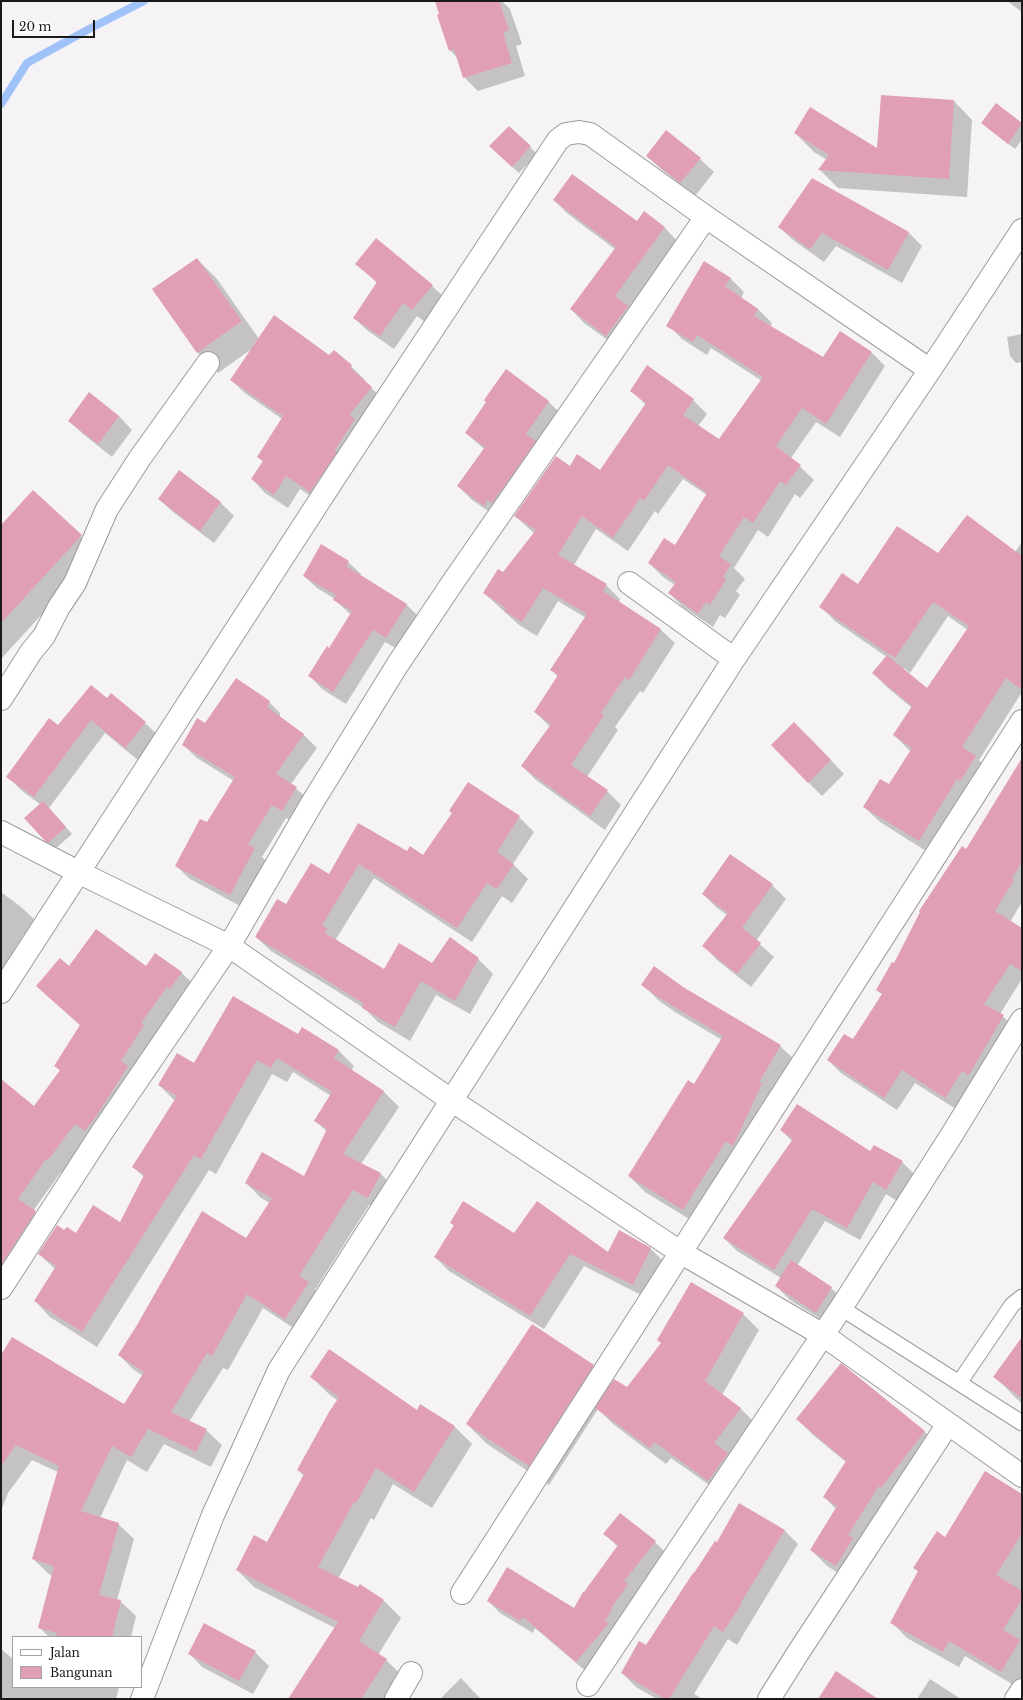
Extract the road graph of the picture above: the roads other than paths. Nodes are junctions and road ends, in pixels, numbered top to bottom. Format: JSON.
{"nodes":[{"id":1,"x":706,"y":217,"type":"junction"},
{"id":2,"x":1022,"y":230,"type":"edge"},
{"id":3,"x":208,"y":363,"type":"dead end"},
{"id":4,"x":930,"y":370,"type":"junction"},
{"id":5,"x":629,"y":583,"type":"dead end"},
{"id":6,"x":734,"y":659,"type":"junction"},
{"id":7,"x":1,"y":698,"type":"edge"},
{"id":8,"x":1022,"y":721,"type":"edge"},
{"id":9,"x":1,"y":832,"type":"edge"},
{"id":10,"x":78,"y":872,"type":"junction"},
{"id":11,"x":229,"y":946,"type":"junction"},
{"id":12,"x":1,"y":992,"type":"edge"},
{"id":13,"x":1022,"y":1020,"type":"edge"},
{"id":14,"x":452,"y":1100,"type":"junction"},
{"id":15,"x":680,"y":1252,"type":"junction"},
{"id":16,"x":1,"y":1288,"type":"edge"},
{"id":17,"x":1022,"y":1297,"type":"edge"},
{"id":18,"x":841,"y":1308,"type":"junction"},
{"id":19,"x":824,"y":1335,"type":"junction"},
{"id":20,"x":959,"y":1383,"type":"junction"},
{"id":21,"x":1022,"y":1423,"type":"edge"},
{"id":22,"x":948,"y":1424,"type":"junction"},
{"id":23,"x":1022,"y":1476,"type":"edge"},
{"id":24,"x":462,"y":1593,"type":"dead end"},
{"id":25,"x":411,"y":1673,"type":"dead end"},
{"id":26,"x":588,"y":1685,"type":"dead end"},
{"id":27,"x":1022,"y":1690,"type":"edge"},
{"id":28,"x":142,"y":1699,"type":"edge"},
{"id":29,"x":396,"y":1699,"type":"edge"},
{"id":30,"x":769,"y":1699,"type":"edge"},
{"id":31,"x":1016,"y":1699,"type":"edge"}],
"edges":[{"from":1,"to":4,"type":"street"},
{"from":1,"to":10,"type":"street"},
{"from":1,"to":11,"type":"street"},
{"from":2,"to":4,"type":"street"},
{"from":3,"to":7,"type":"street"},
{"from":4,"to":6,"type":"street"},
{"from":5,"to":6,"type":"street"},
{"from":6,"to":14,"type":"street"},
{"from":8,"to":15,"type":"street"},
{"from":9,"to":10,"type":"street"},
{"from":10,"to":11,"type":"street"},
{"from":10,"to":12,"type":"street"},
{"from":11,"to":14,"type":"street"},
{"from":11,"to":16,"type":"street"},
{"from":13,"to":18,"type":"street"},
{"from":14,"to":15,"type":"street"},
{"from":14,"to":28,"type":"street"},
{"from":15,"to":19,"type":"street"},
{"from":15,"to":24,"type":"street"},
{"from":17,"to":20,"type":"lane"},
{"from":18,"to":19,"type":"street"},
{"from":18,"to":20,"type":"lane"},
{"from":19,"to":22,"type":"street"},
{"from":19,"to":26,"type":"street"},
{"from":20,"to":21,"type":"lane"},
{"from":22,"to":23,"type":"street"},
{"from":22,"to":30,"type":"street"},
{"from":25,"to":29,"type":"street"},
{"from":27,"to":31,"type":"street"}]}
